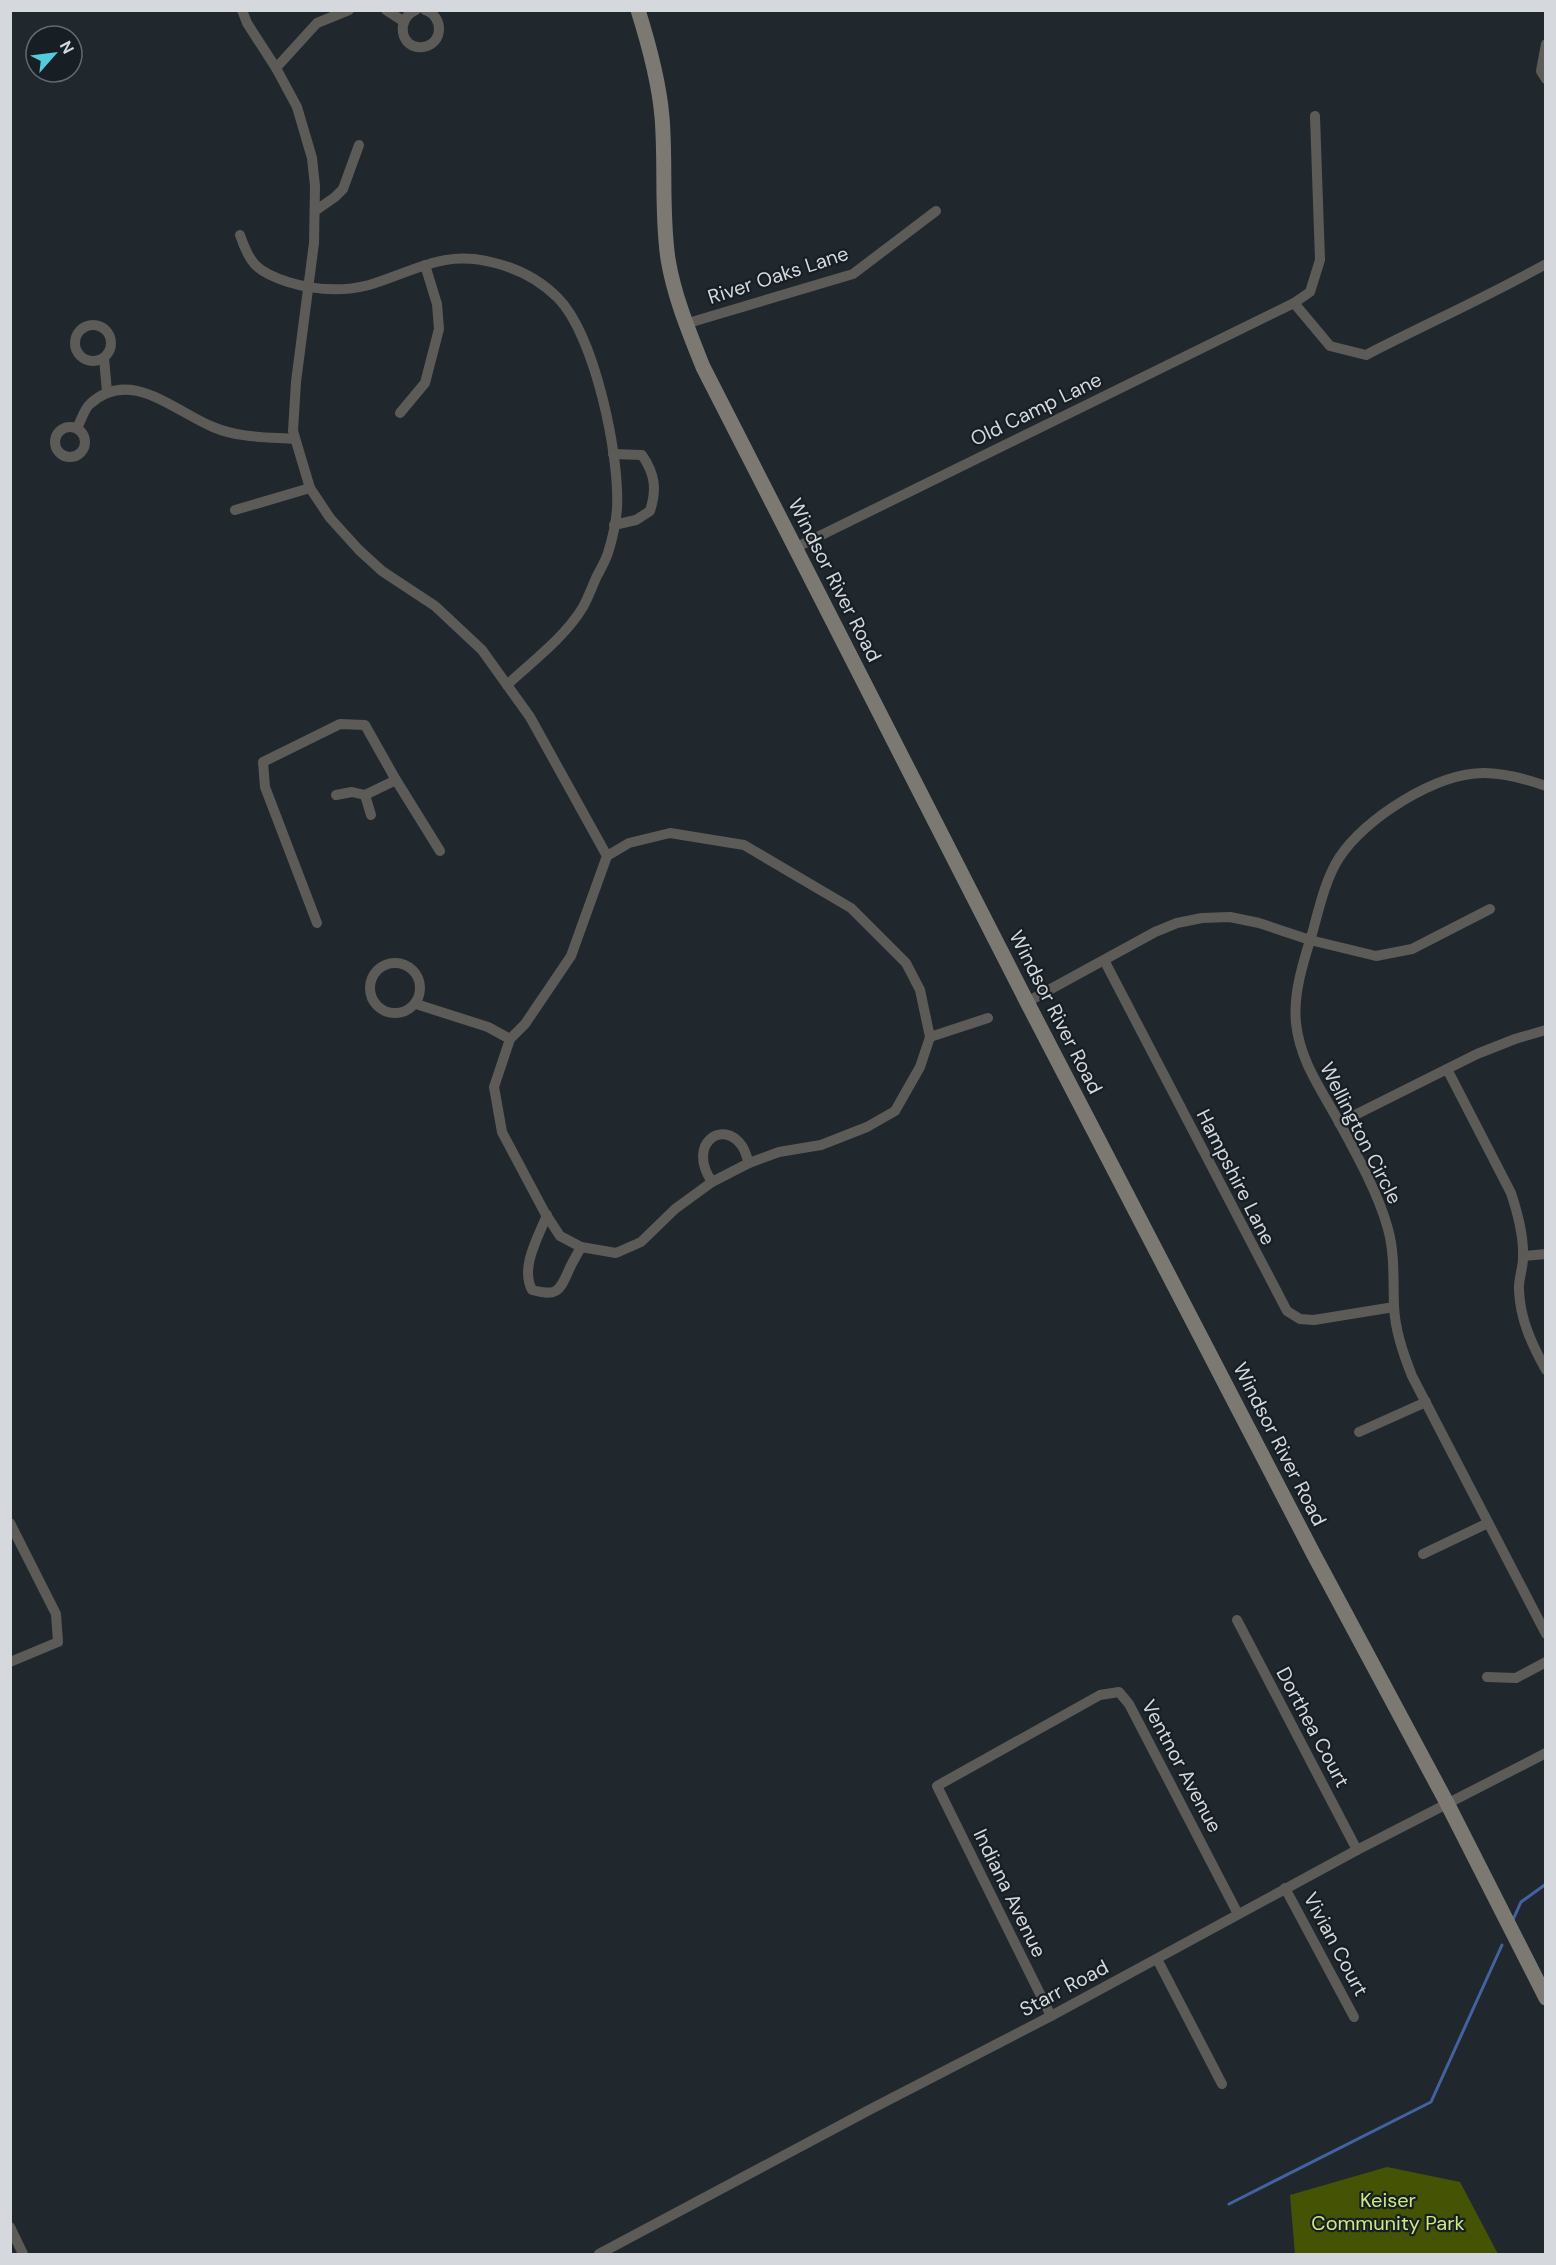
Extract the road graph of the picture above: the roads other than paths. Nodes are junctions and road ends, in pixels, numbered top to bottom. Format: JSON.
{"nodes":[{"id":1,"x":242,"y":10,"type":"edge"},
{"id":2,"x":315,"y":10,"type":"edge"},
{"id":3,"x":349,"y":10,"type":"edge"},
{"id":4,"x":416,"y":10,"type":"edge"},
{"id":5,"x":425,"y":10,"type":"edge"},
{"id":6,"x":638,"y":10,"type":"edge"},
{"id":7,"x":387,"y":11,"type":"edge"},
{"id":8,"x":403,"y":21,"type":"junction"},
{"id":9,"x":317,"y":23,"type":"junction"},
{"id":10,"x":1545,"y":44,"type":"edge"},
{"id":11,"x":276,"y":68,"type":"junction"},
{"id":12,"x":1545,"y":79,"type":"edge"},
{"id":13,"x":1315,"y":117,"type":"dead end"},
{"id":14,"x":359,"y":145,"type":"dead end"},
{"id":15,"x":315,"y":211,"type":"junction"},
{"id":16,"x":936,"y":211,"type":"dead end"},
{"id":17,"x":240,"y":235,"type":"dead end"},
{"id":18,"x":1545,"y":264,"type":"edge"},
{"id":19,"x":426,"y":265,"type":"junction"},
{"id":20,"x":308,"y":289,"type":"junction"},
{"id":21,"x":1294,"y":303,"type":"junction"},
{"id":22,"x":685,"y":324,"type":"junction"},
{"id":23,"x":104,"y":358,"type":"dead end"},
{"id":24,"x":107,"y":392,"type":"junction"},
{"id":25,"x":400,"y":413,"type":"dead end"},
{"id":26,"x":77,"y":428,"type":"dead end"},
{"id":27,"x":295,"y":439,"type":"junction"},
{"id":28,"x":613,"y":454,"type":"junction"},
{"id":29,"x":310,"y":488,"type":"junction"},
{"id":30,"x":235,"y":510,"type":"dead end"},
{"id":31,"x":614,"y":525,"type":"junction"},
{"id":32,"x":795,"y":548,"type":"junction"},
{"id":33,"x":507,"y":685,"type":"junction"},
{"id":34,"x":396,"y":780,"type":"junction"},
{"id":35,"x":1545,"y":786,"type":"edge"},
{"id":36,"x":336,"y":795,"type":"dead end"},
{"id":37,"x":365,"y":795,"type":"junction"},
{"id":38,"x":371,"y":815,"type":"dead end"},
{"id":39,"x":441,"y":851,"type":"dead end"},
{"id":40,"x":607,"y":856,"type":"junction"},
{"id":41,"x":1490,"y":909,"type":"dead end"},
{"id":42,"x":317,"y":923,"type":"dead end"},
{"id":43,"x":1310,"y":940,"type":"junction"},
{"id":44,"x":1104,"y":960,"type":"junction"},
{"id":45,"x":1027,"y":1002,"type":"junction"},
{"id":46,"x":416,"y":1004,"type":"junction"},
{"id":47,"x":988,"y":1018,"type":"dead end"},
{"id":48,"x":1545,"y":1030,"type":"edge"},
{"id":49,"x":930,"y":1037,"type":"junction"},
{"id":50,"x":510,"y":1039,"type":"junction"},
{"id":51,"x":1446,"y":1069,"type":"junction"},
{"id":52,"x":1339,"y":1123,"type":"junction"},
{"id":53,"x":749,"y":1163,"type":"junction"},
{"id":54,"x":712,"y":1182,"type":"junction"},
{"id":55,"x":547,"y":1215,"type":"junction"},
{"id":56,"x":581,"y":1247,"type":"junction"},
{"id":57,"x":1545,"y":1254,"type":"edge"},
{"id":58,"x":1523,"y":1256,"type":"junction"},
{"id":59,"x":1394,"y":1308,"type":"junction"},
{"id":60,"x":1545,"y":1370,"type":"edge"},
{"id":61,"x":1426,"y":1402,"type":"junction"},
{"id":62,"x":1359,"y":1432,"type":"dead end"},
{"id":63,"x":10,"y":1523,"type":"edge"},
{"id":64,"x":1488,"y":1523,"type":"junction"},
{"id":65,"x":1423,"y":1554,"type":"dead end"},
{"id":66,"x":1237,"y":1620,"type":"dead end"},
{"id":67,"x":1545,"y":1634,"type":"edge"},
{"id":68,"x":10,"y":1662,"type":"edge"},
{"id":69,"x":1545,"y":1662,"type":"edge"},
{"id":70,"x":1487,"y":1677,"type":"dead end"},
{"id":71,"x":1545,"y":1753,"type":"edge"},
{"id":72,"x":937,"y":1786,"type":"joint"},
{"id":73,"x":1446,"y":1803,"type":"junction"},
{"id":74,"x":1357,"y":1850,"type":"junction"},
{"id":75,"x":1285,"y":1888,"type":"junction"},
{"id":76,"x":1238,"y":1914,"type":"junction"},
{"id":77,"x":1157,"y":1959,"type":"junction"},
{"id":78,"x":1545,"y":1998,"type":"edge"},
{"id":79,"x":1051,"y":2016,"type":"junction"},
{"id":80,"x":1354,"y":2017,"type":"dead end"},
{"id":81,"x":1222,"y":2084,"type":"dead end"},
{"id":82,"x":10,"y":2227,"type":"edge"},
{"id":83,"x":23,"y":2254,"type":"edge"},
{"id":84,"x":599,"y":2254,"type":"edge"}],
"edges":[{"from":1,"to":11,"type":"street"},
{"from":2,"to":9,"type":"street"},
{"from":3,"to":9,"type":"street"},
{"from":4,"to":8,"type":"street"},
{"from":5,"to":8,"type":"street"},
{"from":6,"to":22,"type":"main road","name":"Windsor River Road"},
{"from":7,"to":8,"type":"street"},
{"from":9,"to":11,"type":"street"},
{"from":10,"to":12,"type":"street"},
{"from":11,"to":15,"type":"street"},
{"from":13,"to":21,"type":"street","name":"Old Camp Lane"},
{"from":14,"to":15,"type":"street"},
{"from":15,"to":20,"type":"street"},
{"from":16,"to":22,"type":"street","name":"River Oaks Lane"},
{"from":17,"to":20,"type":"street"},
{"from":18,"to":21,"type":"street"},
{"from":19,"to":20,"type":"street"},
{"from":19,"to":25,"type":"street"},
{"from":19,"to":28,"type":"street"},
{"from":20,"to":27,"type":"street"},
{"from":21,"to":32,"type":"street","name":"Old Camp Lane"},
{"from":22,"to":32,"type":"main road","name":"Windsor River Road"},
{"from":23,"to":24,"type":"street"},
{"from":24,"to":26,"type":"street"},
{"from":24,"to":27,"type":"street"},
{"from":27,"to":29,"type":"street"},
{"from":28,"to":31,"type":"street"},
{"from":28,"to":31,"type":"street"},
{"from":29,"to":30,"type":"street"},
{"from":29,"to":33,"type":"street"},
{"from":31,"to":33,"type":"street"},
{"from":32,"to":45,"type":"main road","name":"Windsor River Road"},
{"from":33,"to":40,"type":"street"},
{"from":34,"to":37,"type":"street"},
{"from":34,"to":39,"type":"street"},
{"from":34,"to":42,"type":"street"},
{"from":35,"to":43,"type":"street","name":"Wellington Circle"},
{"from":36,"to":37,"type":"street"},
{"from":37,"to":38,"type":"street"},
{"from":40,"to":49,"type":"street"},
{"from":40,"to":50,"type":"street"},
{"from":41,"to":43,"type":"street"},
{"from":43,"to":44,"type":"street"},
{"from":43,"to":52,"type":"street","name":"Wellington Circle"},
{"from":44,"to":45,"type":"street"},
{"from":44,"to":59,"type":"street","name":"Hampshire Lane"},
{"from":45,"to":73,"type":"main road","name":"Windsor River Road"},
{"from":46,"to":46,"type":"street"},
{"from":46,"to":50,"type":"street"},
{"from":47,"to":49,"type":"street"},
{"from":48,"to":51,"type":"street"},
{"from":49,"to":53,"type":"street"},
{"from":50,"to":55,"type":"street"},
{"from":51,"to":52,"type":"street"},
{"from":51,"to":58,"type":"street"},
{"from":52,"to":59,"type":"street","name":"Wellington Circle"},
{"from":53,"to":54,"type":"street"},
{"from":53,"to":54,"type":"street"},
{"from":54,"to":56,"type":"street"},
{"from":55,"to":56,"type":"street"},
{"from":55,"to":56,"type":"street"},
{"from":57,"to":58,"type":"street"},
{"from":58,"to":60,"type":"street"},
{"from":59,"to":61,"type":"street","name":"Wellington Circle"},
{"from":61,"to":62,"type":"street"},
{"from":61,"to":64,"type":"street","name":"Wellington Circle"},
{"from":63,"to":68,"type":"street"},
{"from":64,"to":65,"type":"street"},
{"from":64,"to":67,"type":"street","name":"Wellington Circle"},
{"from":66,"to":74,"type":"street","name":"Dorthea Court"},
{"from":69,"to":70,"type":"street"},
{"from":71,"to":73,"type":"street","name":"Starr Road"},
{"from":72,"to":76,"type":"street","name":"Ventnor Avenue"},
{"from":72,"to":79,"type":"street","name":"Indiana Avenue"},
{"from":73,"to":74,"type":"street","name":"Starr Road"},
{"from":73,"to":78,"type":"main road","name":"Windsor River Road"},
{"from":74,"to":75,"type":"street","name":"Starr Road"},
{"from":75,"to":76,"type":"street","name":"Starr Road"},
{"from":75,"to":80,"type":"street","name":"Vivian Court"},
{"from":76,"to":77,"type":"street","name":"Starr Road"},
{"from":77,"to":79,"type":"street","name":"Starr Road"},
{"from":77,"to":81,"type":"street"},
{"from":79,"to":84,"type":"street","name":"Starr Road"},
{"from":82,"to":83,"type":"street"}]}
